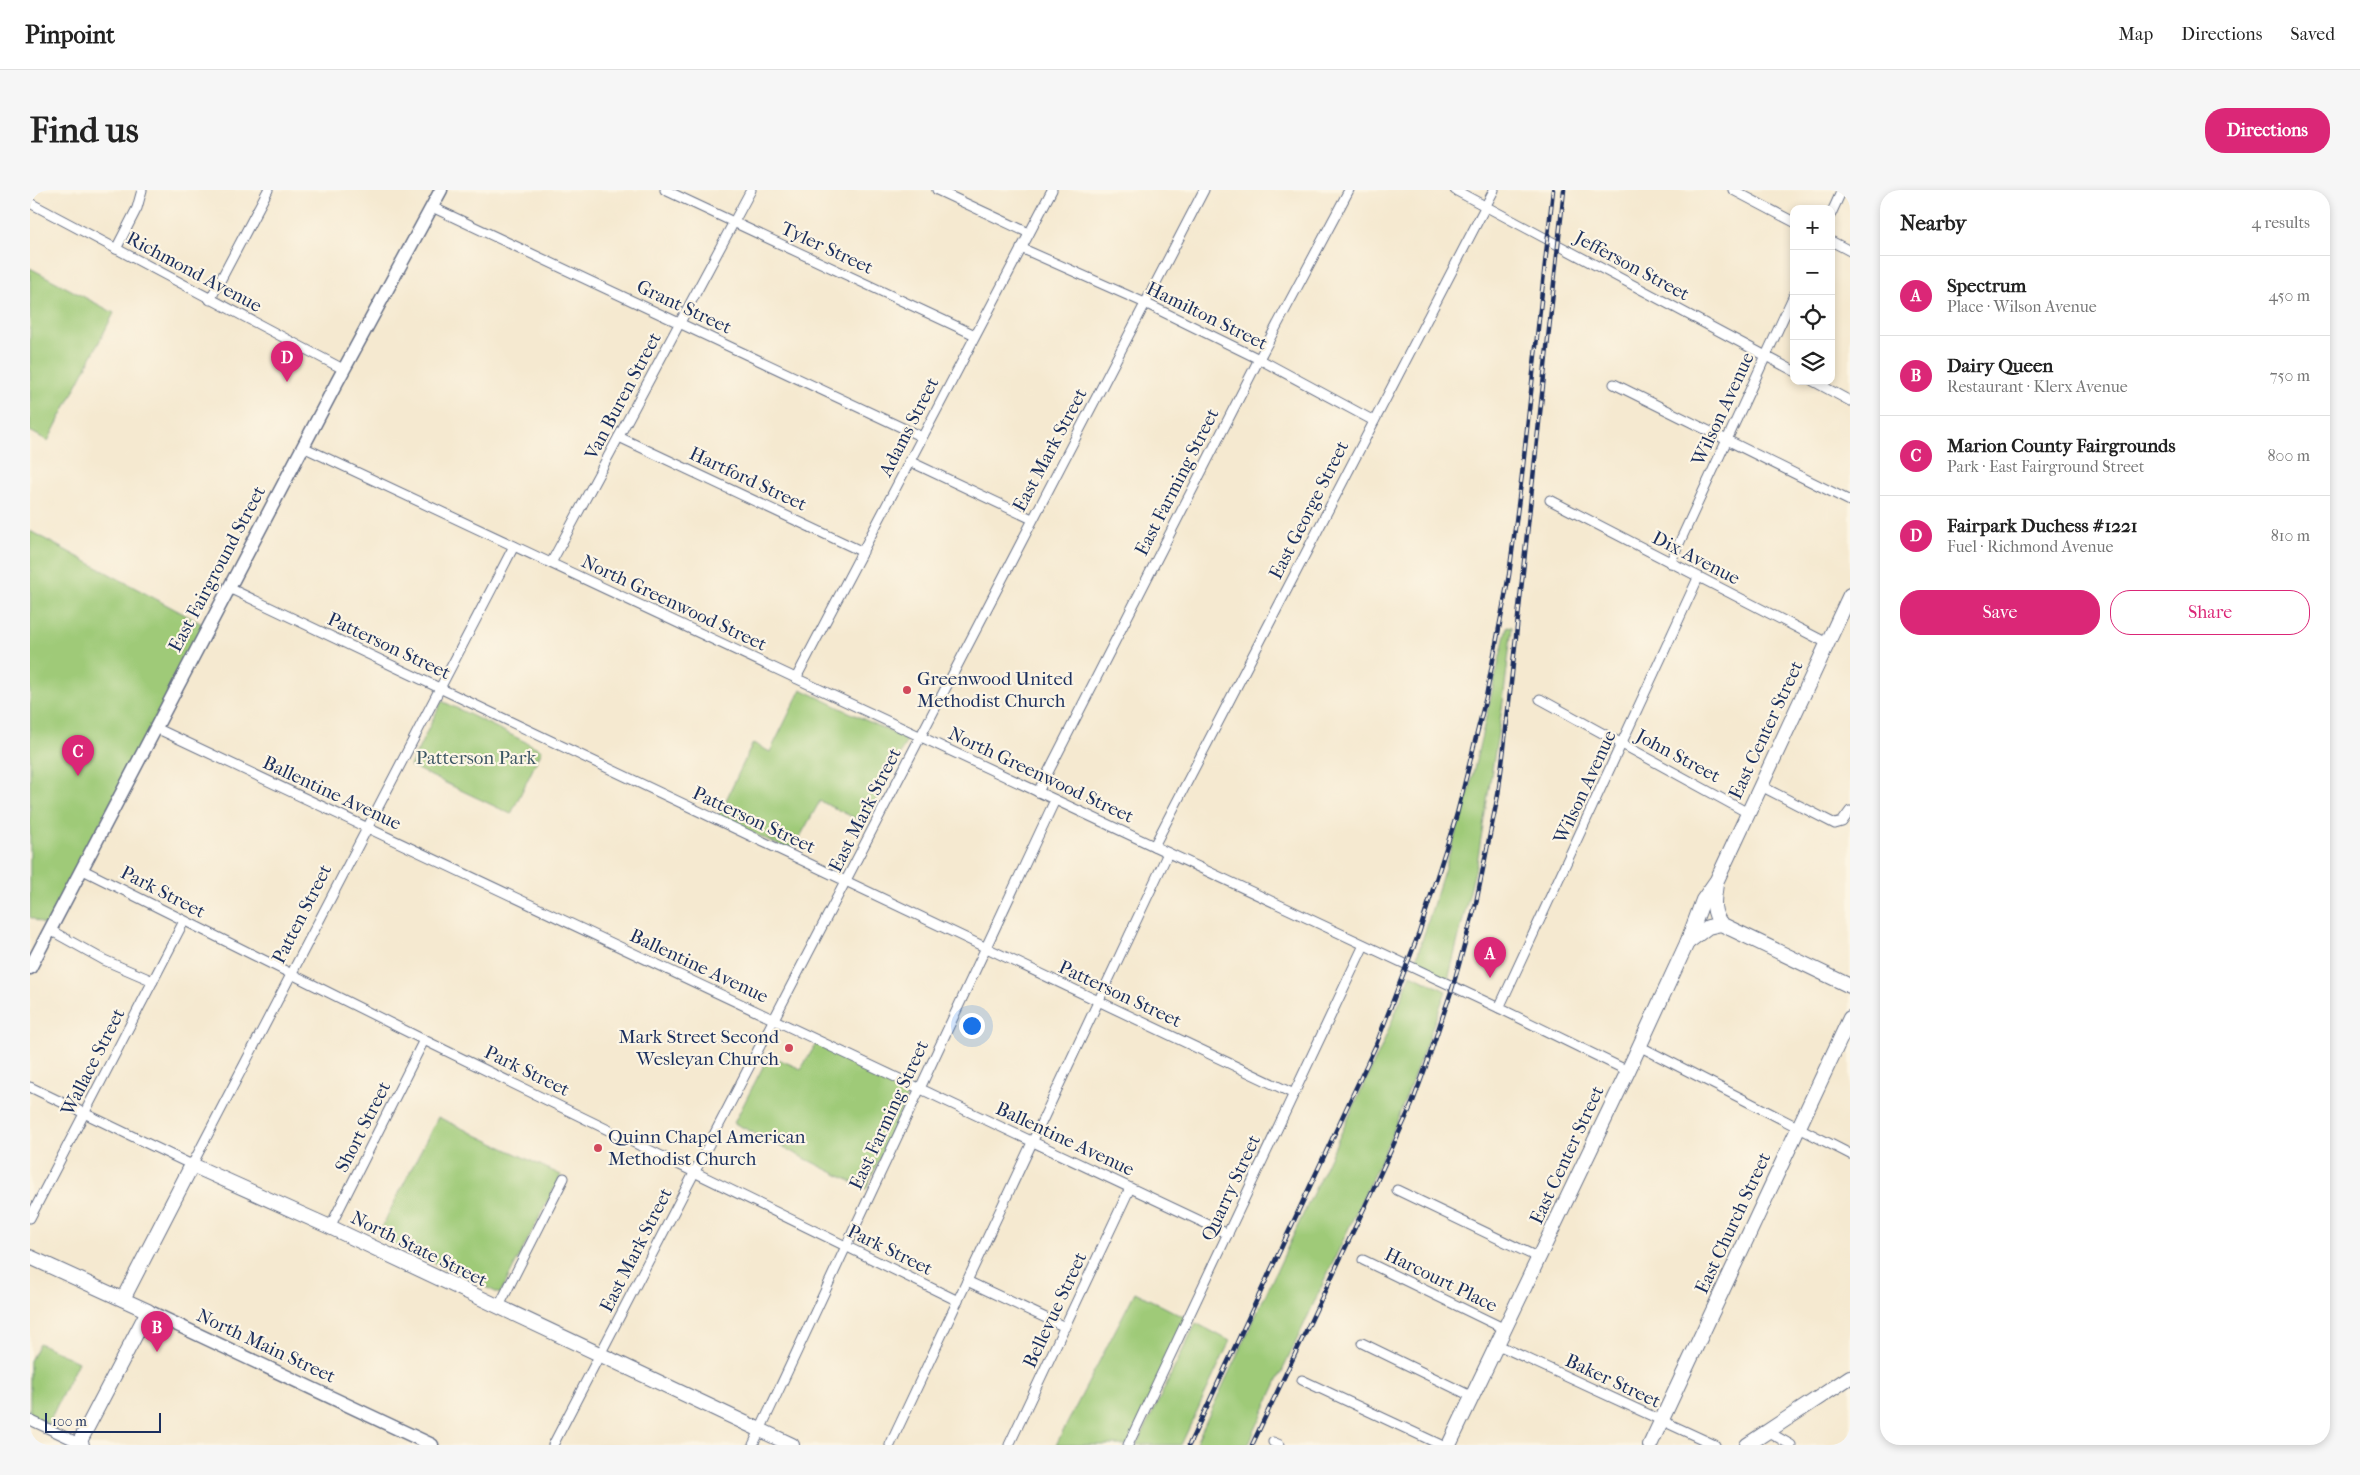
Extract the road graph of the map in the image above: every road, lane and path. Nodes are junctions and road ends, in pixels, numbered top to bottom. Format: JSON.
{"nodes":[{"id":1,"x":142,"y":190,"type":"edge"},
{"id":2,"x":268,"y":190,"type":"edge"},
{"id":3,"x":441,"y":190,"type":"edge"},
{"id":4,"x":665,"y":190,"type":"edge"},
{"id":5,"x":751,"y":190,"type":"edge"},
{"id":6,"x":937,"y":190,"type":"edge"},
{"id":7,"x":1052,"y":190,"type":"edge"},
{"id":8,"x":1204,"y":190,"type":"edge"},
{"id":9,"x":1349,"y":190,"type":"edge"},
{"id":10,"x":1455,"y":190,"type":"edge"},
{"id":11,"x":1494,"y":190,"type":"edge"},
{"id":12,"x":1733,"y":190,"type":"edge"},
{"id":13,"x":1842,"y":190,"type":"edge"},
{"id":14,"x":30,"y":203,"type":"edge"},
{"id":15,"x":1835,"y":205,"type":"edge"},
{"id":16,"x":1486,"y":206,"type":"junction"},
{"id":17,"x":432,"y":207,"type":"junction"},
{"id":18,"x":1790,"y":220,"type":"edge"},
{"id":19,"x":734,"y":222,"type":"junction"},
{"id":20,"x":1029,"y":233,"type":"junction"},
{"id":21,"x":1835,"y":243,"type":"edge"},
{"id":22,"x":1021,"y":248,"type":"junction"},
{"id":23,"x":116,"y":249,"type":"junction"},
{"id":24,"x":1850,"y":251,"type":"edge"},
{"id":25,"x":210,"y":300,"type":"junction"},
{"id":26,"x":1145,"y":303,"type":"junction"},
{"id":27,"x":1790,"y":303,"type":"edge"},
{"id":28,"x":681,"y":323,"type":"junction"},
{"id":29,"x":975,"y":335,"type":"junction"},
{"id":30,"x":1765,"y":356,"type":"junction"},
{"id":31,"x":1259,"y":359,"type":"junction"},
{"id":32,"x":344,"y":369,"type":"junction"},
{"id":33,"x":1790,"y":369,"type":"edge"},
{"id":34,"x":1614,"y":384,"type":"dead end"},
{"id":35,"x":1820,"y":385,"type":"edge"},
{"id":36,"x":1850,"y":401,"type":"edge"},
{"id":37,"x":1374,"y":421,"type":"junction"},
{"id":38,"x":619,"y":437,"type":"junction"},
{"id":39,"x":922,"y":437,"type":"junction"},
{"id":40,"x":1728,"y":439,"type":"junction"},
{"id":41,"x":303,"y":447,"type":"junction"},
{"id":42,"x":910,"y":461,"type":"junction"},
{"id":43,"x":1550,"y":500,"type":"dead end"},
{"id":44,"x":1850,"y":501,"type":"edge"},
{"id":45,"x":1032,"y":519,"type":"junction"},
{"id":46,"x":514,"y":546,"type":"junction"},
{"id":47,"x":863,"y":552,"type":"junction"},
{"id":48,"x":551,"y":563,"type":"junction"},
{"id":49,"x":1670,"y":563,"type":"junction"},
{"id":50,"x":1698,"y":578,"type":"junction"},
{"id":51,"x":229,"y":588,"type":"junction"},
{"id":52,"x":1850,"y":595,"type":"edge"},
{"id":53,"x":1827,"y":644,"type":"junction"},
{"id":54,"x":796,"y":678,"type":"junction"},
{"id":55,"x":440,"y":689,"type":"junction"},
{"id":56,"x":1540,"y":699,"type":"dead end"},
{"id":57,"x":156,"y":728,"type":"junction"},
{"id":58,"x":921,"y":737,"type":"junction"},
{"id":59,"x":1622,"y":745,"type":"junction"},
{"id":60,"x":1761,"y":786,"type":"junction"},
{"id":61,"x":1038,"y":792,"type":"junction"},
{"id":62,"x":1055,"y":800,"type":"junction"},
{"id":63,"x":1850,"y":812,"type":"edge"},
{"id":64,"x":1748,"y":813,"type":"junction"},
{"id":65,"x":367,"y":828,"type":"junction"},
{"id":66,"x":1154,"y":846,"type":"junction"},
{"id":67,"x":1168,"y":853,"type":"junction"},
{"id":68,"x":81,"y":870,"type":"junction"},
{"id":69,"x":1717,"y":880,"type":"junction"},
{"id":70,"x":846,"y":882,"type":"junction"},
{"id":71,"x":184,"y":921,"type":"junction"},
{"id":72,"x":1721,"y":924,"type":"junction"},
{"id":73,"x":50,"y":930,"type":"junction"},
{"id":74,"x":1686,"y":943,"type":"junction"},
{"id":75,"x":1364,"y":945,"type":"junction"},
{"id":76,"x":985,"y":948,"type":"junction"},
{"id":77,"x":30,"y":968,"type":"edge"},
{"id":78,"x":291,"y":974,"type":"junction"},
{"id":79,"x":153,"y":980,"type":"junction"},
{"id":80,"x":1850,"y":986,"type":"edge"},
{"id":81,"x":1098,"y":1001,"type":"junction"},
{"id":82,"x":1499,"y":1008,"type":"junction"},
{"id":83,"x":774,"y":1020,"type":"junction"},
{"id":84,"x":1849,"y":1021,"type":"edge"},
{"id":85,"x":424,"y":1040,"type":"junction"},
{"id":86,"x":1639,"y":1046,"type":"junction"},
{"id":87,"x":1628,"y":1071,"type":"junction"},
{"id":88,"x":30,"y":1087,"type":"edge"},
{"id":89,"x":919,"y":1088,"type":"junction"},
{"id":90,"x":1294,"y":1094,"type":"junction"},
{"id":91,"x":86,"y":1112,"type":"junction"},
{"id":92,"x":1799,"y":1128,"type":"junction"},
{"id":93,"x":1032,"y":1142,"type":"junction"},
{"id":94,"x":1850,"y":1154,"type":"edge"},
{"id":95,"x":192,"y":1165,"type":"junction"},
{"id":96,"x":695,"y":1172,"type":"junction"},
{"id":97,"x":564,"y":1178,"type":"dead end"},
{"id":98,"x":1130,"y":1188,"type":"junction"},
{"id":99,"x":1397,"y":1190,"type":"dead end"},
{"id":100,"x":30,"y":1218,"type":"edge"},
{"id":101,"x":330,"y":1227,"type":"junction"},
{"id":102,"x":1228,"y":1234,"type":"junction"},
{"id":103,"x":846,"y":1246,"type":"junction"},
{"id":104,"x":30,"y":1257,"type":"edge"},
{"id":105,"x":1539,"y":1258,"type":"junction"},
{"id":106,"x":1363,"y":1260,"type":"dead end"},
{"id":107,"x":967,"y":1281,"type":"junction"},
{"id":108,"x":122,"y":1298,"type":"junction"},
{"id":109,"x":958,"y":1301,"type":"junction"},
{"id":110,"x":498,"y":1308,"type":"junction"},
{"id":111,"x":148,"y":1311,"type":"junction"},
{"id":112,"x":1064,"y":1327,"type":"junction"},
{"id":113,"x":1505,"y":1329,"type":"junction"},
{"id":114,"x":1362,"y":1343,"type":"dead end"},
{"id":115,"x":1498,"y":1345,"type":"junction"},
{"id":116,"x":599,"y":1356,"type":"junction"},
{"id":117,"x":1850,"y":1377,"type":"edge"},
{"id":118,"x":1302,"y":1380,"type":"dead end"},
{"id":119,"x":1473,"y":1397,"type":"junction"},
{"id":120,"x":30,"y":1420,"type":"edge"},
{"id":121,"x":1661,"y":1421,"type":"junction"},
{"id":122,"x":760,"y":1430,"type":"junction"},
{"id":123,"x":1767,"y":1431,"type":"junction"},
{"id":124,"x":80,"y":1444,"type":"edge"},
{"id":125,"x":432,"y":1445,"type":"edge"},
{"id":126,"x":553,"y":1445,"type":"edge"},
{"id":127,"x":752,"y":1445,"type":"edge"},
{"id":128,"x":792,"y":1445,"type":"edge"},
{"id":129,"x":890,"y":1445,"type":"edge"},
{"id":130,"x":1008,"y":1445,"type":"edge"},
{"id":131,"x":1128,"y":1445,"type":"edge"},
{"id":132,"x":1441,"y":1445,"type":"edge"},
{"id":133,"x":1450,"y":1445,"type":"edge"},
{"id":134,"x":1650,"y":1445,"type":"edge"},
{"id":135,"x":1715,"y":1445,"type":"edge"},
{"id":136,"x":1746,"y":1445,"type":"edge"},
{"id":137,"x":1791,"y":1445,"type":"edge"}],
"edges":[{"from":1,"to":23,"type":"street"},
{"from":2,"to":25,"type":"street"},
{"from":3,"to":17,"type":"street","name":"East Fairground Street"},
{"from":4,"to":19,"type":"street","name":"Tyler Street"},
{"from":5,"to":19,"type":"street","name":"Van Buren Street"},
{"from":6,"to":20,"type":"street"},
{"from":7,"to":20,"type":"street","name":"Adams Street"},
{"from":8,"to":26,"type":"street","name":"East Mark Street"},
{"from":9,"to":31,"type":"street","name":"East Farming Street"},
{"from":10,"to":16,"type":"street","name":"Jefferson Street"},
{"from":11,"to":16,"type":"street","name":"East George Street"},
{"from":12,"to":18,"type":"street"},
{"from":13,"to":15,"type":"street"},
{"from":14,"to":23,"type":"street","name":"Richmond Avenue"},
{"from":16,"to":30,"type":"street","name":"Jefferson Street"},
{"from":16,"to":37,"type":"street","name":"East George Street"},
{"from":17,"to":28,"type":"street","name":"Grant Street"},
{"from":17,"to":32,"type":"street","name":"East Fairground Street"},
{"from":19,"to":28,"type":"street","name":"Van Buren Street"},
{"from":19,"to":29,"type":"street","name":"Tyler Street"},
{"from":20,"to":22,"type":"street","name":"Adams Street"},
{"from":21,"to":24,"type":"street"},
{"from":22,"to":26,"type":"street","name":"Hamilton Street"},
{"from":22,"to":29,"type":"street","name":"Adams Street"},
{"from":23,"to":25,"type":"street","name":"Richmond Avenue"},
{"from":25,"to":32,"type":"street","name":"Richmond Avenue"},
{"from":26,"to":31,"type":"street","name":"Hamilton Street"},
{"from":26,"to":45,"type":"street","name":"East Mark Street"},
{"from":27,"to":30,"type":"street","name":"Wilson Avenue"},
{"from":28,"to":38,"type":"street","name":"Van Buren Street"},
{"from":28,"to":39,"type":"street","name":"Grant Street"},
{"from":29,"to":39,"type":"street","name":"Adams Street"},
{"from":30,"to":33,"type":"street","name":"Jefferson Street"},
{"from":30,"to":40,"type":"street","name":"Wilson Avenue"},
{"from":31,"to":37,"type":"street","name":"Hamilton Street"},
{"from":31,"to":61,"type":"street","name":"East Farming Street"},
{"from":32,"to":41,"type":"street","name":"East Fairground Street"},
{"from":34,"to":40,"type":"street"},
{"from":35,"to":36,"type":"street"},
{"from":37,"to":66,"type":"street","name":"East George Street"},
{"from":38,"to":47,"type":"street","name":"Hartford Street"},
{"from":38,"to":48,"type":"street","name":"Van Buren Street"},
{"from":39,"to":42,"type":"street","name":"Adams Street"},
{"from":40,"to":44,"type":"street"},
{"from":40,"to":49,"type":"street","name":"Wilson Avenue"},
{"from":41,"to":46,"type":"street","name":"North Greenwood Street"},
{"from":41,"to":51,"type":"street","name":"East Fairground Street"},
{"from":42,"to":45,"type":"street"},
{"from":42,"to":47,"type":"street","name":"Adams Street"},
{"from":43,"to":49,"type":"street","name":"Dix Avenue"},
{"from":45,"to":58,"type":"street","name":"East Mark Street"},
{"from":46,"to":48,"type":"street","name":"North Greenwood Street"},
{"from":46,"to":55,"type":"street","name":"Patten Street"},
{"from":47,"to":54,"type":"street","name":"Adams Street"},
{"from":48,"to":54,"type":"street","name":"North Greenwood Street"},
{"from":49,"to":50,"type":"street","name":"Dix Avenue"},
{"from":50,"to":53,"type":"street","name":"Dix Avenue"},
{"from":50,"to":59,"type":"street","name":"Wilson Avenue"},
{"from":51,"to":55,"type":"street","name":"Patterson Street"},
{"from":51,"to":57,"type":"street","name":"East Fairground Street"},
{"from":52,"to":53,"type":"main road","name":"East Center Street"},
{"from":53,"to":60,"type":"main road","name":"East Center Street"},
{"from":54,"to":58,"type":"street","name":"North Greenwood Street"},
{"from":55,"to":65,"type":"street","name":"Patten Street"},
{"from":55,"to":70,"type":"street","name":"Patterson Street"},
{"from":56,"to":59,"type":"street","name":"John Street"},
{"from":57,"to":65,"type":"street","name":"Ballentine Avenue"},
{"from":57,"to":68,"type":"street","name":"East Fairground Street"},
{"from":58,"to":61,"type":"street","name":"North Greenwood Street"},
{"from":58,"to":70,"type":"street","name":"East Mark Street"},
{"from":59,"to":64,"type":"street","name":"John Street"},
{"from":59,"to":82,"type":"street","name":"Wilson Avenue"},
{"from":60,"to":63,"type":"street"},
{"from":60,"to":64,"type":"main road","name":"East Center Street"},
{"from":61,"to":62,"type":"street","name":"North Greenwood Street"},
{"from":62,"to":66,"type":"street","name":"North Greenwood Street"},
{"from":62,"to":76,"type":"street","name":"East Farming Street"},
{"from":64,"to":69,"type":"main road","name":"East Center Street"},
{"from":65,"to":78,"type":"street","name":"Patten Street"},
{"from":65,"to":83,"type":"street","name":"Ballentine Avenue"},
{"from":66,"to":67,"type":"street","name":"North Greenwood Street"},
{"from":67,"to":75,"type":"street","name":"North Greenwood Street"},
{"from":67,"to":81,"type":"street"},
{"from":68,"to":71,"type":"street","name":"Park Street"},
{"from":68,"to":73,"type":"street","name":"East Fairground Street"},
{"from":69,"to":72,"type":"main road","name":"East Center Street"},
{"from":69,"to":74,"type":"main road","name":"East Center Street"},
{"from":70,"to":76,"type":"street","name":"Patterson Street"},
{"from":70,"to":83,"type":"street","name":"East Mark Street"},
{"from":71,"to":78,"type":"street","name":"Park Street"},
{"from":71,"to":79,"type":"street","name":"Wallace Street"},
{"from":72,"to":74,"type":"main road"},
{"from":72,"to":80,"type":"main road"},
{"from":73,"to":77,"type":"street","name":"East Fairground Street"},
{"from":73,"to":79,"type":"street"},
{"from":74,"to":86,"type":"main road","name":"East Center Street"},
{"from":75,"to":82,"type":"street","name":"North Greenwood Street"},
{"from":75,"to":90,"type":"street","name":"Quarry Street"},
{"from":76,"to":81,"type":"street","name":"Patterson Street"},
{"from":76,"to":89,"type":"street","name":"East Farming Street"},
{"from":78,"to":85,"type":"street","name":"Park Street"},
{"from":78,"to":95,"type":"street","name":"Patten Street"},
{"from":79,"to":91,"type":"street","name":"Wallace Street"},
{"from":81,"to":90,"type":"street","name":"Patterson Street"},
{"from":81,"to":93,"type":"street"},
{"from":82,"to":87,"type":"street","name":"North Greenwood Street"},
{"from":83,"to":89,"type":"street","name":"Ballentine Avenue"},
{"from":83,"to":96,"type":"street","name":"East Mark Street"},
{"from":84,"to":92,"type":"main road","name":"East Church Street"},
{"from":85,"to":96,"type":"street","name":"Park Street"},
{"from":85,"to":101,"type":"street","name":"Short Street"},
{"from":86,"to":87,"type":"main road","name":"East Center Street"},
{"from":86,"to":92,"type":"street"},
{"from":87,"to":105,"type":"main road","name":"East Center Street"},
{"from":88,"to":91,"type":"street","name":"North State Street"},
{"from":89,"to":93,"type":"street","name":"Ballentine Avenue"},
{"from":89,"to":103,"type":"street","name":"East Farming Street"},
{"from":90,"to":102,"type":"street","name":"Quarry Street"},
{"from":91,"to":95,"type":"street","name":"North State Street"},
{"from":91,"to":100,"type":"street","name":"Wallace Street"},
{"from":92,"to":94,"type":"street"},
{"from":92,"to":121,"type":"main road","name":"East Church Street"},
{"from":93,"to":98,"type":"street","name":"Ballentine Avenue"},
{"from":93,"to":107,"type":"street"},
{"from":95,"to":101,"type":"main road","name":"North State Street"},
{"from":95,"to":108,"type":"main road","name":"Patten Street"},
{"from":96,"to":103,"type":"street","name":"Park Street"},
{"from":96,"to":116,"type":"street","name":"East Mark Street"},
{"from":97,"to":110,"type":"street"},
{"from":98,"to":102,"type":"street","name":"Ballentine Avenue"},
{"from":98,"to":112,"type":"street","name":"Bellevue Street"},
{"from":99,"to":105,"type":"street"},
{"from":101,"to":110,"type":"main road","name":"North State Street"},
{"from":102,"to":131,"type":"street","name":"Quarry Street"},
{"from":103,"to":109,"type":"street","name":"Park Street"},
{"from":103,"to":122,"type":"street","name":"East Farming Street"},
{"from":104,"to":108,"type":"main road","name":"North Main Street"},
{"from":105,"to":113,"type":"main road","name":"East Center Street"},
{"from":106,"to":113,"type":"street","name":"Harcourt Place"},
{"from":107,"to":109,"type":"street"},
{"from":107,"to":112,"type":"street"},
{"from":108,"to":111,"type":"main road","name":"North Main Street"},
{"from":109,"to":129,"type":"street"},
{"from":110,"to":116,"type":"main road","name":"North State Street"},
{"from":111,"to":124,"type":"main road"},
{"from":111,"to":125,"type":"street","name":"North Main Street"},
{"from":112,"to":130,"type":"street","name":"Bellevue Street"},
{"from":113,"to":115,"type":"main road","name":"East Center Street"},
{"from":114,"to":119,"type":"street"},
{"from":115,"to":119,"type":"main road","name":"East Center Street"},
{"from":115,"to":121,"type":"street","name":"Baker Street"},
{"from":116,"to":122,"type":"main road","name":"North State Street"},
{"from":116,"to":126,"type":"street","name":"East Mark Street"},
{"from":117,"to":123,"type":"main road"},
{"from":118,"to":132,"type":"street"},
{"from":119,"to":133,"type":"main road","name":"East Center Street"},
{"from":120,"to":124,"type":"street"},
{"from":121,"to":134,"type":"main road","name":"East Church Street"},
{"from":121,"to":135,"type":"street","name":"Baker Street"},
{"from":122,"to":127,"type":"street","name":"East Farming Street"},
{"from":122,"to":128,"type":"main road","name":"North State Street"},
{"from":123,"to":136,"type":"main road"},
{"from":123,"to":137,"type":"street"}]}
